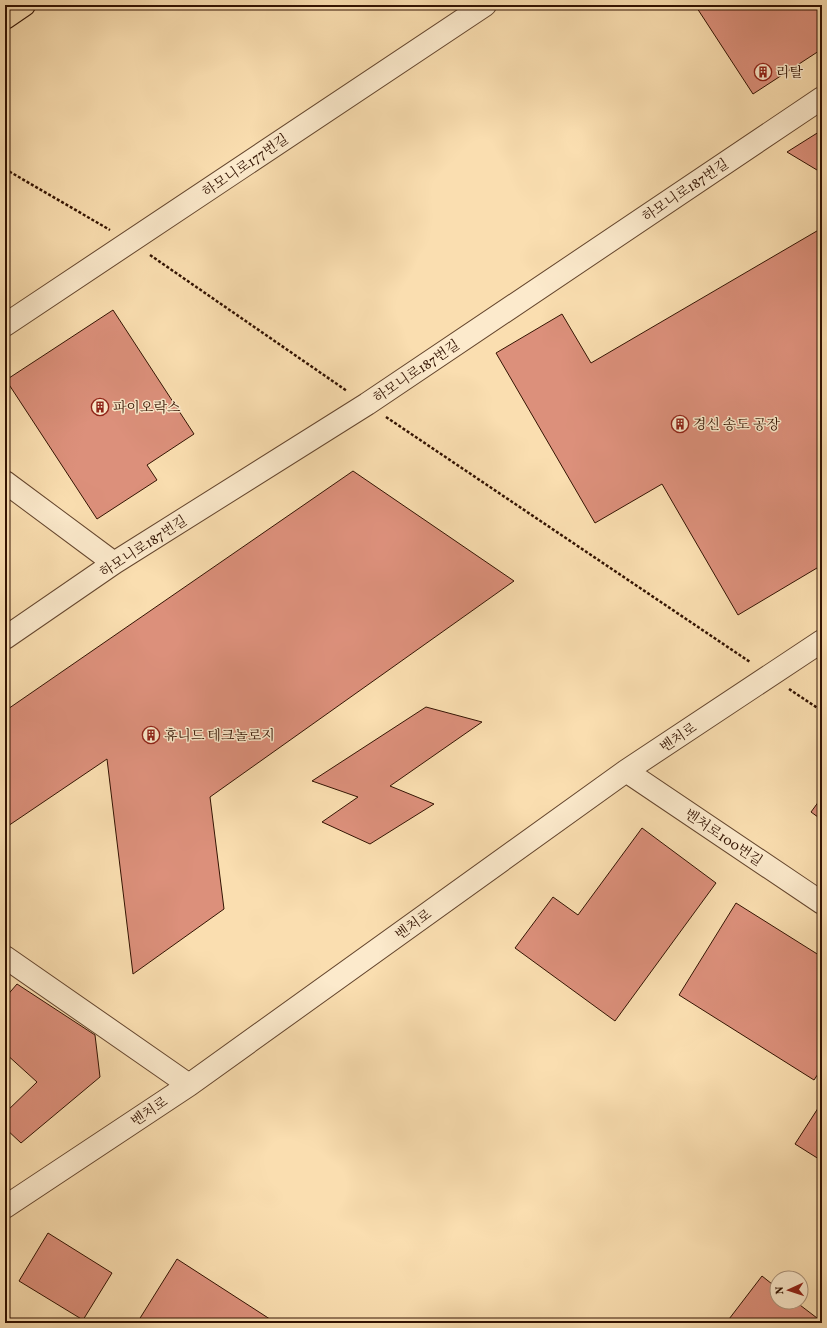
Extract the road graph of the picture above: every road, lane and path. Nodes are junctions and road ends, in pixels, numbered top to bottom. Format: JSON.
{"nodes":[{"id":1,"x":24,"y":5,"type":"edge"},
{"id":2,"x":485,"y":5,"type":"edge"},
{"id":3,"x":5,"y":18,"type":"edge"},
{"id":4,"x":822,"y":98,"type":"edge"},
{"id":5,"x":5,"y":169,"type":"edge"},
{"id":6,"x":131,"y":241,"type":"junction"},
{"id":7,"x":5,"y":325,"type":"edge"},
{"id":8,"x":367,"y":404,"type":"junction"},
{"id":9,"x":5,"y":482,"type":"edge"},
{"id":10,"x":114,"y":563,"type":"junction"},
{"id":11,"x":5,"y":638,"type":"edge"},
{"id":12,"x":822,"y":641,"type":"edge"},
{"id":13,"x":770,"y":676,"type":"junction"},
{"id":14,"x":822,"y":711,"type":"edge"},
{"id":15,"x":626,"y":770,"type":"junction"},
{"id":16,"x":822,"y":902,"type":"edge"},
{"id":17,"x":5,"y":957,"type":"edge"},
{"id":18,"x":189,"y":1084,"type":"junction"},
{"id":19,"x":5,"y":1207,"type":"edge"}],
"edges":[{"from":1,"to":3,"type":"main road"},
{"from":2,"to":6,"type":"street","name":"하모니로177번길"},
{"from":4,"to":8,"type":"street","name":"하모니로187번길"},
{"from":5,"to":6,"type":"path"},
{"from":6,"to":7,"type":"street","name":"하모니로177번길"},
{"from":6,"to":8,"type":"path"},
{"from":8,"to":10,"type":"street","name":"하모니로187번길"},
{"from":8,"to":13,"type":"path"},
{"from":9,"to":10,"type":"street"},
{"from":10,"to":11,"type":"street","name":"하모니로187번길"},
{"from":12,"to":13,"type":"street","name":"벤처로"},
{"from":13,"to":14,"type":"path"},
{"from":13,"to":15,"type":"street","name":"벤처로"},
{"from":15,"to":16,"type":"street","name":"벤처로100번길"},
{"from":15,"to":18,"type":"street","name":"벤처로"},
{"from":17,"to":18,"type":"street"},
{"from":18,"to":19,"type":"street","name":"벤처로"}]}
